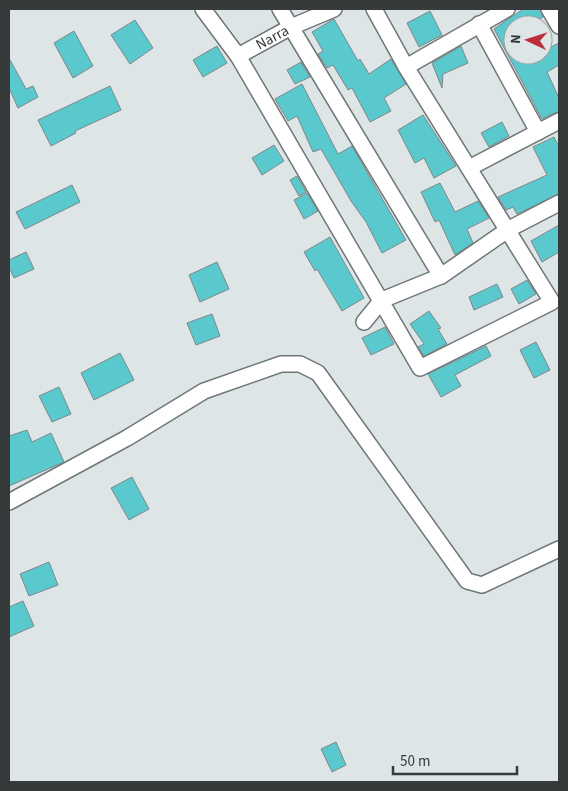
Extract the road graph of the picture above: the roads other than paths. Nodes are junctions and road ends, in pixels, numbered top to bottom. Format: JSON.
{"nodes":[{"id":1,"x":203,"y":9,"type":"edge"},
{"id":2,"x":280,"y":9,"type":"edge"},
{"id":3,"x":334,"y":9,"type":"edge"},
{"id":4,"x":374,"y":9,"type":"edge"},
{"id":5,"x":506,"y":9,"type":"edge"},
{"id":6,"x":549,"y":9,"type":"edge"},
{"id":7,"x":479,"y":24,"type":"junction"},
{"id":8,"x":291,"y":26,"type":"junction"},
{"id":9,"x":559,"y":26,"type":"edge"},
{"id":10,"x":238,"y":56,"type":"junction"},
{"id":11,"x":406,"y":67,"type":"junction"},
{"id":12,"x":559,"y":121,"type":"edge"},
{"id":13,"x":538,"y":132,"type":"junction"},
{"id":14,"x":469,"y":168,"type":"junction"},
{"id":15,"x":559,"y":203,"type":"edge"},
{"id":16,"x":509,"y":229,"type":"junction"},
{"id":17,"x":441,"y":276,"type":"junction"},
{"id":18,"x":382,"y":300,"type":"junction"},
{"id":19,"x":364,"y":322,"type":"dead end"},
{"id":20,"x":9,"y":502,"type":"edge"},
{"id":21,"x":559,"y":549,"type":"edge"}],
"edges":[{"from":1,"to":10,"type":"street"},
{"from":2,"to":8,"type":"street"},
{"from":3,"to":8,"type":"street","name":"Narra"},
{"from":4,"to":11,"type":"street"},
{"from":5,"to":7,"type":"street"},
{"from":6,"to":9,"type":"street"},
{"from":7,"to":11,"type":"street"},
{"from":7,"to":13,"type":"street"},
{"from":8,"to":10,"type":"street","name":"Narra"},
{"from":8,"to":17,"type":"street"},
{"from":10,"to":18,"type":"street"},
{"from":11,"to":14,"type":"street"},
{"from":12,"to":13,"type":"street"},
{"from":13,"to":14,"type":"street"},
{"from":14,"to":16,"type":"street"},
{"from":15,"to":16,"type":"street"},
{"from":16,"to":17,"type":"street"},
{"from":16,"to":18,"type":"street"},
{"from":17,"to":18,"type":"street"},
{"from":18,"to":19,"type":"street"},
{"from":20,"to":21,"type":"street"}]}
